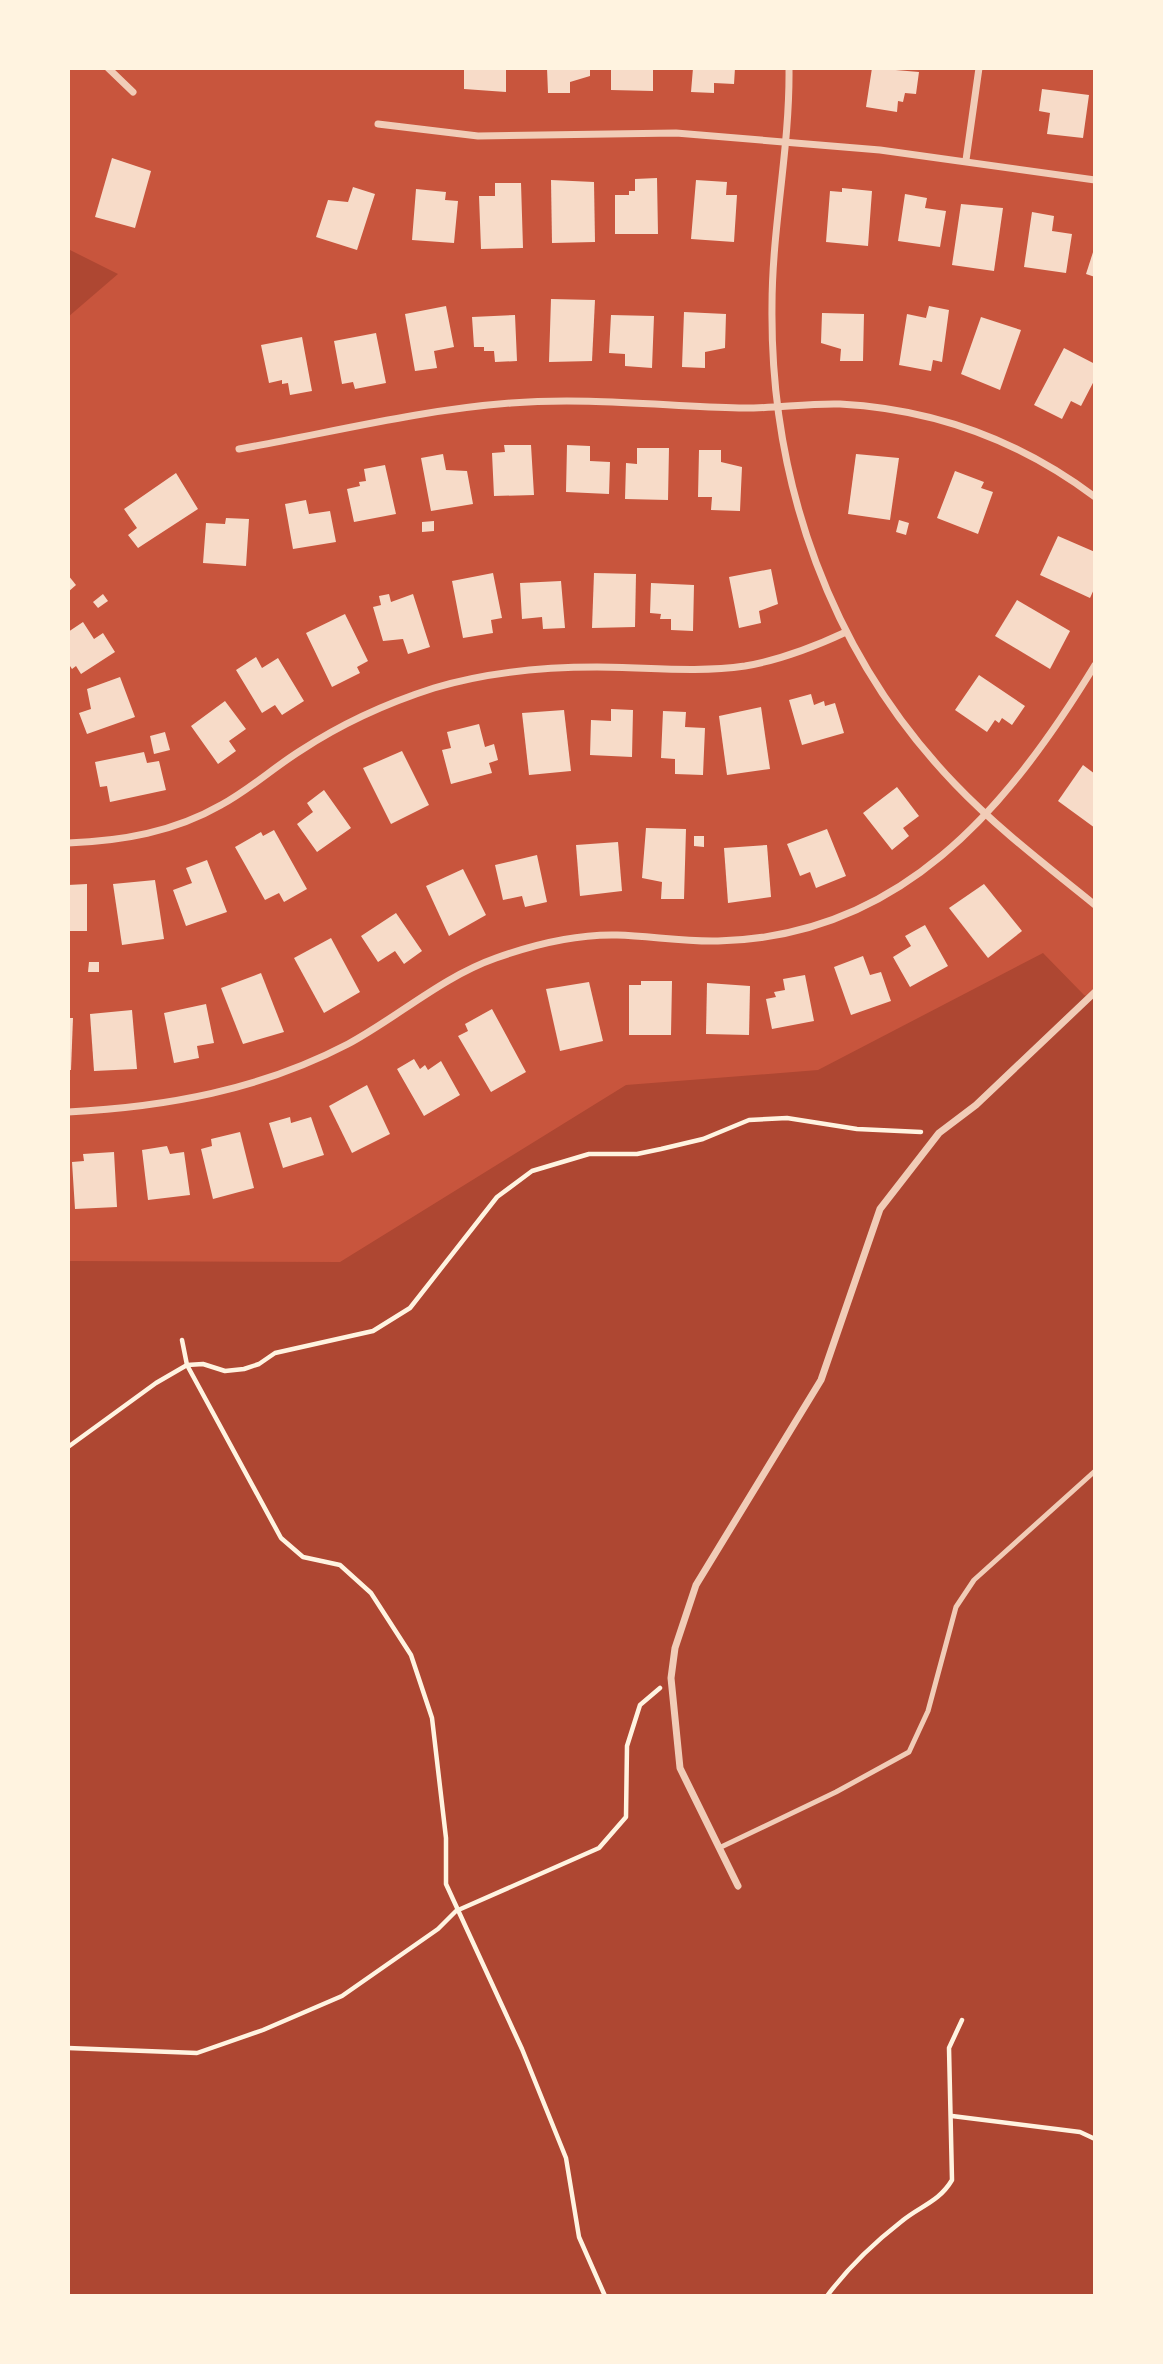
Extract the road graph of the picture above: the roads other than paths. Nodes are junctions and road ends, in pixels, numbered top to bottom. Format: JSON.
{"nodes":[{"id":1,"x":108,"y":68,"type":"edge"},
{"id":2,"x":789,"y":68,"type":"edge"},
{"id":3,"x":979,"y":68,"type":"edge"},
{"id":4,"x":133,"y":92,"type":"dead end"},
{"id":5,"x":378,"y":124,"type":"dead end"},
{"id":6,"x":785,"y":142,"type":"junction"},
{"id":7,"x":965,"y":160,"type":"junction"},
{"id":8,"x":1095,"y":180,"type":"edge"},
{"id":9,"x":776,"y":407,"type":"junction"},
{"id":10,"x":239,"y":449,"type":"dead end"},
{"id":11,"x":1095,"y":497,"type":"edge"},
{"id":12,"x":846,"y":632,"type":"junction"},
{"id":13,"x":1095,"y":665,"type":"edge"},
{"id":14,"x":986,"y":814,"type":"junction"},
{"id":15,"x":68,"y":843,"type":"edge"},
{"id":16,"x":1095,"y":905,"type":"edge"},
{"id":17,"x":1095,"y":992,"type":"edge"},
{"id":18,"x":68,"y":1112,"type":"edge"},
{"id":19,"x":1095,"y":1471,"type":"edge"},
{"id":20,"x":719,"y":1848,"type":"junction"},
{"id":21,"x":738,"y":1886,"type":"dead end"}],
"edges":[{"from":1,"to":4,"type":"street"},
{"from":2,"to":6,"type":"street"},
{"from":3,"to":7,"type":"street"},
{"from":5,"to":6,"type":"street"},
{"from":6,"to":7,"type":"street"},
{"from":6,"to":9,"type":"street"},
{"from":7,"to":8,"type":"street"},
{"from":9,"to":10,"type":"street"},
{"from":9,"to":11,"type":"street"},
{"from":9,"to":12,"type":"street"},
{"from":12,"to":14,"type":"street"},
{"from":12,"to":15,"type":"street"},
{"from":13,"to":14,"type":"street"},
{"from":14,"to":16,"type":"street"},
{"from":14,"to":18,"type":"street"},
{"from":17,"to":20,"type":"street"},
{"from":19,"to":20,"type":"lane"},
{"from":20,"to":21,"type":"street"}]}
